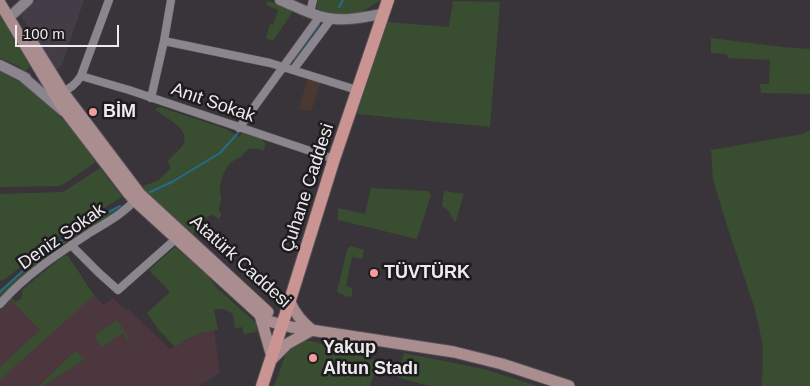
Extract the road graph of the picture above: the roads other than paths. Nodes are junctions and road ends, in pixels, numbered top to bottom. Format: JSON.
{"nodes":[{"id":1,"x":7,"y":0,"type":"edge"},
{"id":2,"x":28,"y":0,"type":"edge"},
{"id":3,"x":109,"y":0,"type":"edge"},
{"id":4,"x":171,"y":0,"type":"edge"},
{"id":5,"x":280,"y":0,"type":"edge"},
{"id":6,"x":313,"y":0,"type":"edge"},
{"id":7,"x":388,"y":0,"type":"edge"},
{"id":8,"x":0,"y":4,"type":"edge"},
{"id":9,"x":14,"y":13,"type":"junction"},
{"id":10,"x":315,"y":14,"type":"junction"},
{"id":11,"x":383,"y":14,"type":"junction"},
{"id":12,"x":331,"y":19,"type":"junction"},
{"id":13,"x":164,"y":41,"type":"junction"},
{"id":14,"x":0,"y":65,"type":"edge"},
{"id":15,"x":284,"y":66,"type":"junction"},
{"id":16,"x":293,"y":70,"type":"junction"},
{"id":17,"x":22,"y":76,"type":"junction"},
{"id":18,"x":81,"y":76,"type":"junction"},
{"id":19,"x":48,"y":77,"type":"junction"},
{"id":20,"x":358,"y":90,"type":"junction"},
{"id":21,"x":59,"y":94,"type":"junction"},
{"id":22,"x":151,"y":98,"type":"junction"},
{"id":23,"x":69,"y":116,"type":"junction"},
{"id":24,"x":239,"y":128,"type":"junction"},
{"id":25,"x":334,"y":160,"type":"junction"},
{"id":26,"x":137,"y":198,"type":"junction"},
{"id":27,"x":179,"y":236,"type":"junction"},
{"id":28,"x":71,"y":245,"type":"junction"},
{"id":29,"x":290,"y":302,"type":"junction"},
{"id":30,"x":0,"y":304,"type":"edge"},
{"id":31,"x":260,"y":315,"type":"junction"},
{"id":32,"x":282,"y":324,"type":"junction"},
{"id":33,"x":312,"y":330,"type":"junction"},
{"id":34,"x":271,"y":358,"type":"junction"},
{"id":35,"x":262,"y":386,"type":"edge"},
{"id":36,"x":569,"y":386,"type":"edge"}],
"edges":[{"from":1,"to":9,"type":"main road","name":"Atatürk Caddesi"},
{"from":2,"to":9,"type":"street"},
{"from":3,"to":18,"type":"street"},
{"from":4,"to":13,"type":"street"},
{"from":5,"to":10,"type":"street"},
{"from":6,"to":10,"type":"street"},
{"from":7,"to":11,"type":"main road","name":"Çuhane Caddesi"},
{"from":8,"to":19,"type":"main road","name":"Atatürk Caddesi"},
{"from":9,"to":19,"type":"main road","name":"Atatürk Caddesi"},
{"from":10,"to":12,"type":"street"},
{"from":10,"to":15,"type":"street"},
{"from":11,"to":12,"type":"street"},
{"from":11,"to":20,"type":"main road","name":"Çuhane Caddesi"},
{"from":12,"to":16,"type":"street"},
{"from":13,"to":15,"type":"street"},
{"from":13,"to":22,"type":"street"},
{"from":14,"to":17,"type":"street"},
{"from":15,"to":16,"type":"street"},
{"from":15,"to":24,"type":"street"},
{"from":16,"to":20,"type":"street"},
{"from":17,"to":19,"type":"street"},
{"from":17,"to":23,"type":"street"},
{"from":18,"to":21,"type":"street"},
{"from":18,"to":22,"type":"street","name":"Anıt Sokak"},
{"from":19,"to":21,"type":"main road","name":"Atatürk Caddesi"},
{"from":20,"to":25,"type":"main road","name":"Çuhane Caddesi"},
{"from":21,"to":23,"type":"main road","name":"Atatürk Caddesi"},
{"from":21,"to":26,"type":"main road","name":"Atatürk Caddesi"},
{"from":22,"to":24,"type":"street","name":"Anıt Sokak"},
{"from":23,"to":26,"type":"main road","name":"Atatürk Caddesi"},
{"from":24,"to":25,"type":"street","name":"Anıt Sokak"},
{"from":25,"to":29,"type":"main road","name":"Çuhane Caddesi"},
{"from":26,"to":27,"type":"main road","name":"Atatürk Caddesi"},
{"from":26,"to":28,"type":"street","name":"Deniz Sokak"},
{"from":27,"to":28,"type":"street"},
{"from":27,"to":31,"type":"main road","name":"Atatürk Caddesi"},
{"from":27,"to":32,"type":"main road","name":"Atatürk Caddesi"},
{"from":28,"to":30,"type":"street","name":"Deniz Sokak"},
{"from":29,"to":32,"type":"main road","name":"Çuhane Caddesi"},
{"from":29,"to":33,"type":"main road"},
{"from":31,"to":32,"type":"main road","name":"Atatürk Caddesi"},
{"from":31,"to":34,"type":"main road"},
{"from":32,"to":33,"type":"main road"},
{"from":32,"to":34,"type":"main road","name":"Çuhane Caddesi"},
{"from":33,"to":34,"type":"main road"},
{"from":33,"to":36,"type":"main road"},
{"from":34,"to":35,"type":"main road","name":"Çuhane Caddesi"}]}
